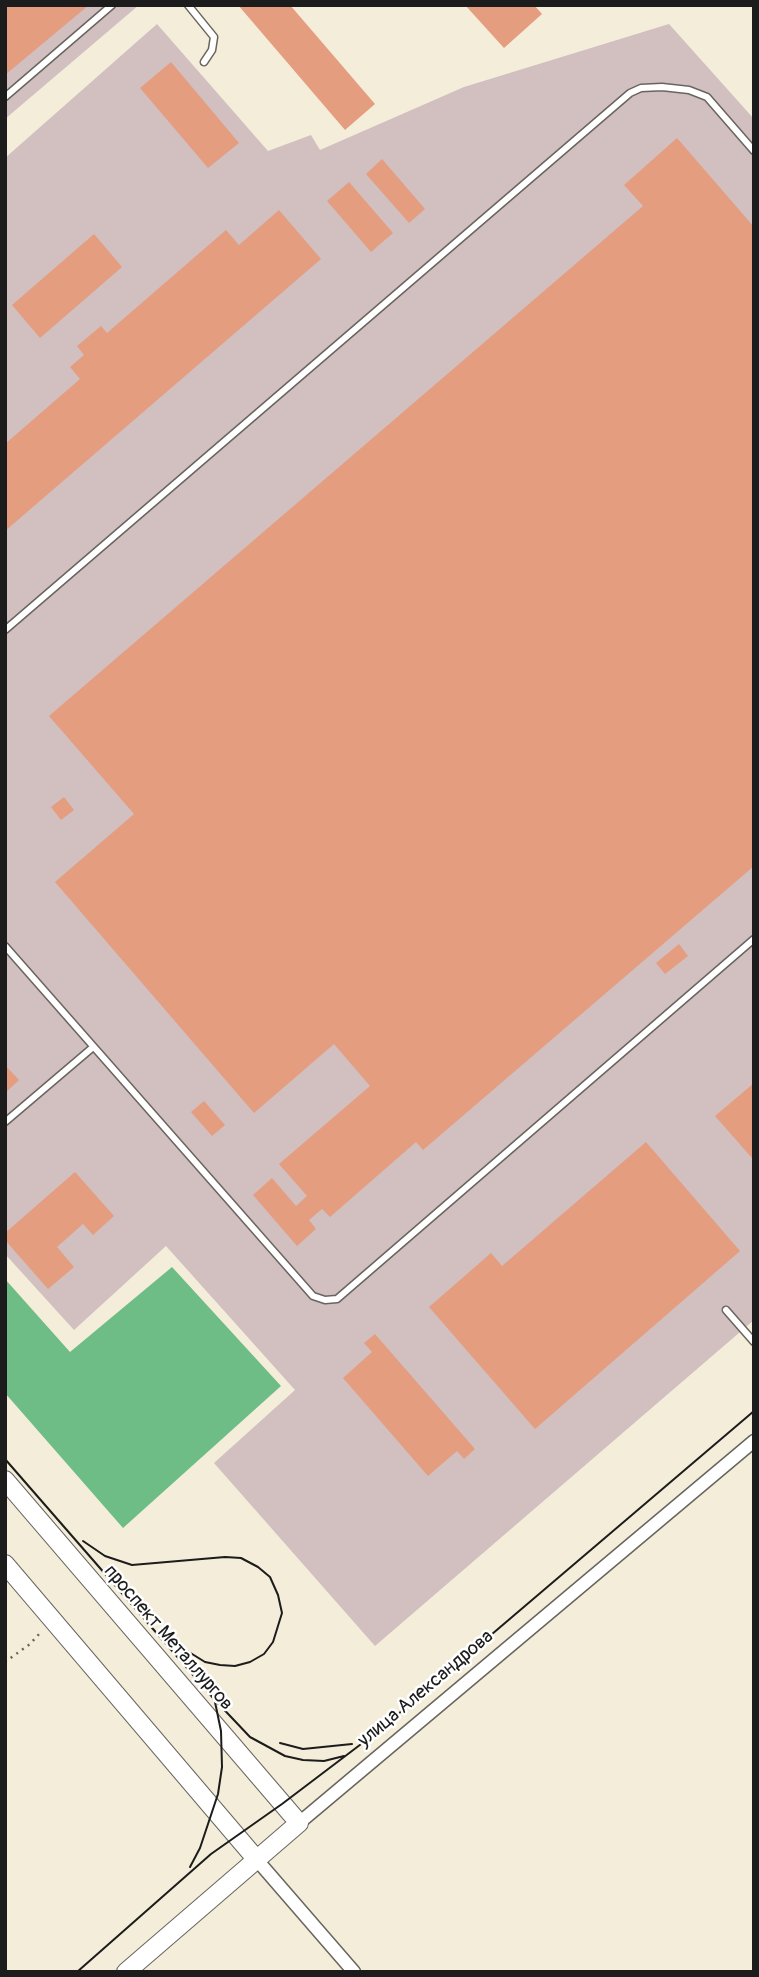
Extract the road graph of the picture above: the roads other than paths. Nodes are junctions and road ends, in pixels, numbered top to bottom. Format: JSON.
{"nodes":[{"id":1,"x":112,"y":5,"type":"edge"},
{"id":2,"x":188,"y":5,"type":"edge"},
{"id":3,"x":204,"y":62,"type":"dead end"},
{"id":4,"x":5,"y":97,"type":"edge"},
{"id":5,"x":754,"y":151,"type":"edge"},
{"id":6,"x":5,"y":630,"type":"edge"},
{"id":7,"x":754,"y":939,"type":"edge"},
{"id":8,"x":5,"y":946,"type":"edge"},
{"id":9,"x":92,"y":1048,"type":"junction"},
{"id":10,"x":5,"y":1122,"type":"edge"},
{"id":11,"x":726,"y":1310,"type":"dead end"},
{"id":12,"x":754,"y":1342,"type":"edge"},
{"id":13,"x":754,"y":1441,"type":"edge"},
{"id":14,"x":5,"y":1480,"type":"edge"},
{"id":15,"x":5,"y":1564,"type":"edge"},
{"id":16,"x":299,"y":1823,"type":"junction"},
{"id":17,"x":257,"y":1860,"type":"junction"},
{"id":18,"x":126,"y":1972,"type":"edge"},
{"id":19,"x":354,"y":1972,"type":"edge"}],
"edges":[{"from":1,"to":4,"type":"lane"},
{"from":2,"to":3,"type":"lane"},
{"from":5,"to":6,"type":"lane"},
{"from":7,"to":9,"type":"lane"},
{"from":8,"to":9,"type":"lane"},
{"from":9,"to":10,"type":"lane"},
{"from":11,"to":12,"type":"lane"},
{"from":13,"to":16,"type":"street","name":"улица Александрова"},
{"from":14,"to":16,"type":"street","name":"проспект Металлургов"},
{"from":15,"to":17,"type":"street"},
{"from":16,"to":17,"type":"street","name":"улица Александрова"},
{"from":17,"to":18,"type":"street","name":"улица Александрова"},
{"from":17,"to":19,"type":"street"}]}
